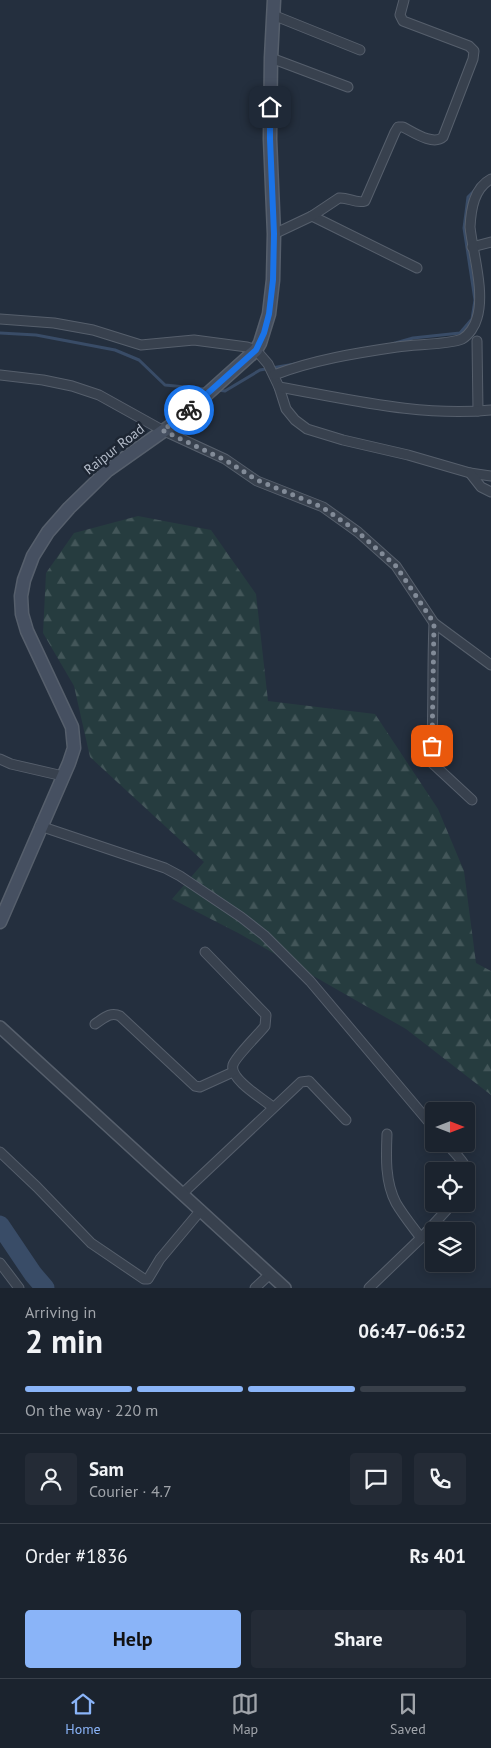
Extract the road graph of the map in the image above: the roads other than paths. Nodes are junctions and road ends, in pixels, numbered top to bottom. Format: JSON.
{"nodes":[{"id":1,"x":274,"y":0,"type":"edge"},
{"id":2,"x":404,"y":0,"type":"edge"},
{"id":3,"x":273,"y":15,"type":"junction"},
{"id":4,"x":360,"y":50,"type":"dead end"},
{"id":5,"x":271,"y":58,"type":"junction"},
{"id":6,"x":348,"y":87,"type":"dead end"},
{"id":7,"x":491,"y":179,"type":"edge"},
{"id":8,"x":312,"y":216,"type":"junction"},
{"id":9,"x":274,"y":234,"type":"junction"},
{"id":10,"x":491,"y":242,"type":"edge"},
{"id":11,"x":472,"y":247,"type":"junction"},
{"id":12,"x":417,"y":268,"type":"dead end"},
{"id":13,"x":0,"y":319,"type":"edge"},
{"id":14,"x":477,"y":341,"type":"dead end"},
{"id":15,"x":256,"y":350,"type":"junction"},
{"id":16,"x":271,"y":370,"type":"junction"},
{"id":17,"x":0,"y":375,"type":"edge"},
{"id":18,"x":279,"y":387,"type":"junction"},
{"id":19,"x":491,"y":410,"type":"edge"},
{"id":20,"x":478,"y":411,"type":"junction"},
{"id":21,"x":162,"y":430,"type":"junction"},
{"id":22,"x":470,"y":473,"type":"junction"},
{"id":23,"x":491,"y":476,"type":"edge"},
{"id":24,"x":491,"y":492,"type":"edge"},
{"id":25,"x":434,"y":623,"type":"junction"},
{"id":26,"x":491,"y":665,"type":"edge"},
{"id":27,"x":0,"y":760,"type":"edge"},
{"id":28,"x":63,"y":776,"type":"junction"},
{"id":29,"x":472,"y":800,"type":"dead end"},
{"id":30,"x":40,"y":826,"type":"junction"},
{"id":31,"x":4,"y":904,"type":"edge"},
{"id":32,"x":0,"y":922,"type":"edge"},
{"id":33,"x":205,"y":952,"type":"dead end"},
{"id":34,"x":95,"y":1024,"type":"dead end"},
{"id":35,"x":0,"y":1027,"type":"edge"},
{"id":36,"x":232,"y":1072,"type":"junction"},
{"id":37,"x":274,"y":1108,"type":"junction"},
{"id":38,"x":425,"y":1117,"type":"edge"},
{"id":39,"x":346,"y":1120,"type":"dead end"},
{"id":40,"x":387,"y":1134,"type":"dead end"},
{"id":41,"x":0,"y":1152,"type":"edge"},
{"id":42,"x":454,"y":1152,"type":"edge"},
{"id":43,"x":462,"y":1162,"type":"edge"},
{"id":44,"x":182,"y":1194,"type":"junction"},
{"id":45,"x":200,"y":1210,"type":"junction"},
{"id":46,"x":445,"y":1212,"type":"edge"},
{"id":47,"x":421,"y":1238,"type":"junction"},
{"id":48,"x":0,"y":1263,"type":"edge"},
{"id":49,"x":270,"y":1274,"type":"junction"},
{"id":50,"x":19,"y":1288,"type":"edge"},
{"id":51,"x":255,"y":1288,"type":"edge"},
{"id":52,"x":285,"y":1288,"type":"edge"},
{"id":53,"x":369,"y":1288,"type":"edge"}],
"edges":[{"from":1,"to":3,"type":"main road","name":"Raipur Road"},
{"from":2,"to":8,"type":"street"},
{"from":3,"to":4,"type":"street"},
{"from":3,"to":5,"type":"main road","name":"Raipur Road"},
{"from":5,"to":6,"type":"street"},
{"from":5,"to":9,"type":"main road","name":"Raipur Road"},
{"from":7,"to":11,"type":"street"},
{"from":8,"to":9,"type":"street"},
{"from":8,"to":12,"type":"street"},
{"from":9,"to":15,"type":"main road","name":"Raipur Road"},
{"from":10,"to":11,"type":"street"},
{"from":11,"to":16,"type":"street"},
{"from":13,"to":15,"type":"street"},
{"from":14,"to":20,"type":"street"},
{"from":15,"to":16,"type":"street"},
{"from":15,"to":21,"type":"main road","name":"Raipur Road"},
{"from":16,"to":18,"type":"street"},
{"from":17,"to":21,"type":"street"},
{"from":18,"to":20,"type":"street"},
{"from":18,"to":22,"type":"street"},
{"from":19,"to":20,"type":"street"},
{"from":21,"to":25,"type":"street"},
{"from":21,"to":28,"type":"main road","name":"Raipur Road"},
{"from":22,"to":23,"type":"street"},
{"from":22,"to":24,"type":"street"},
{"from":25,"to":26,"type":"street"},
{"from":25,"to":29,"type":"street"},
{"from":27,"to":28,"type":"street"},
{"from":28,"to":30,"type":"main road","name":"Raipur Road"},
{"from":30,"to":31,"type":"main road","name":"Raipur Road"},
{"from":30,"to":38,"type":"street"},
{"from":31,"to":32,"type":"main road","name":"Raipur Road"},
{"from":33,"to":36,"type":"street"},
{"from":34,"to":36,"type":"street"},
{"from":35,"to":44,"type":"street"},
{"from":36,"to":37,"type":"street"},
{"from":37,"to":39,"type":"street"},
{"from":37,"to":44,"type":"street"},
{"from":40,"to":47,"type":"street"},
{"from":41,"to":45,"type":"street"},
{"from":42,"to":43,"type":"street"},
{"from":44,"to":45,"type":"street"},
{"from":45,"to":49,"type":"street"},
{"from":46,"to":47,"type":"street"},
{"from":47,"to":53,"type":"street"},
{"from":48,"to":50,"type":"street"},
{"from":49,"to":51,"type":"street"},
{"from":49,"to":52,"type":"street"}]}
